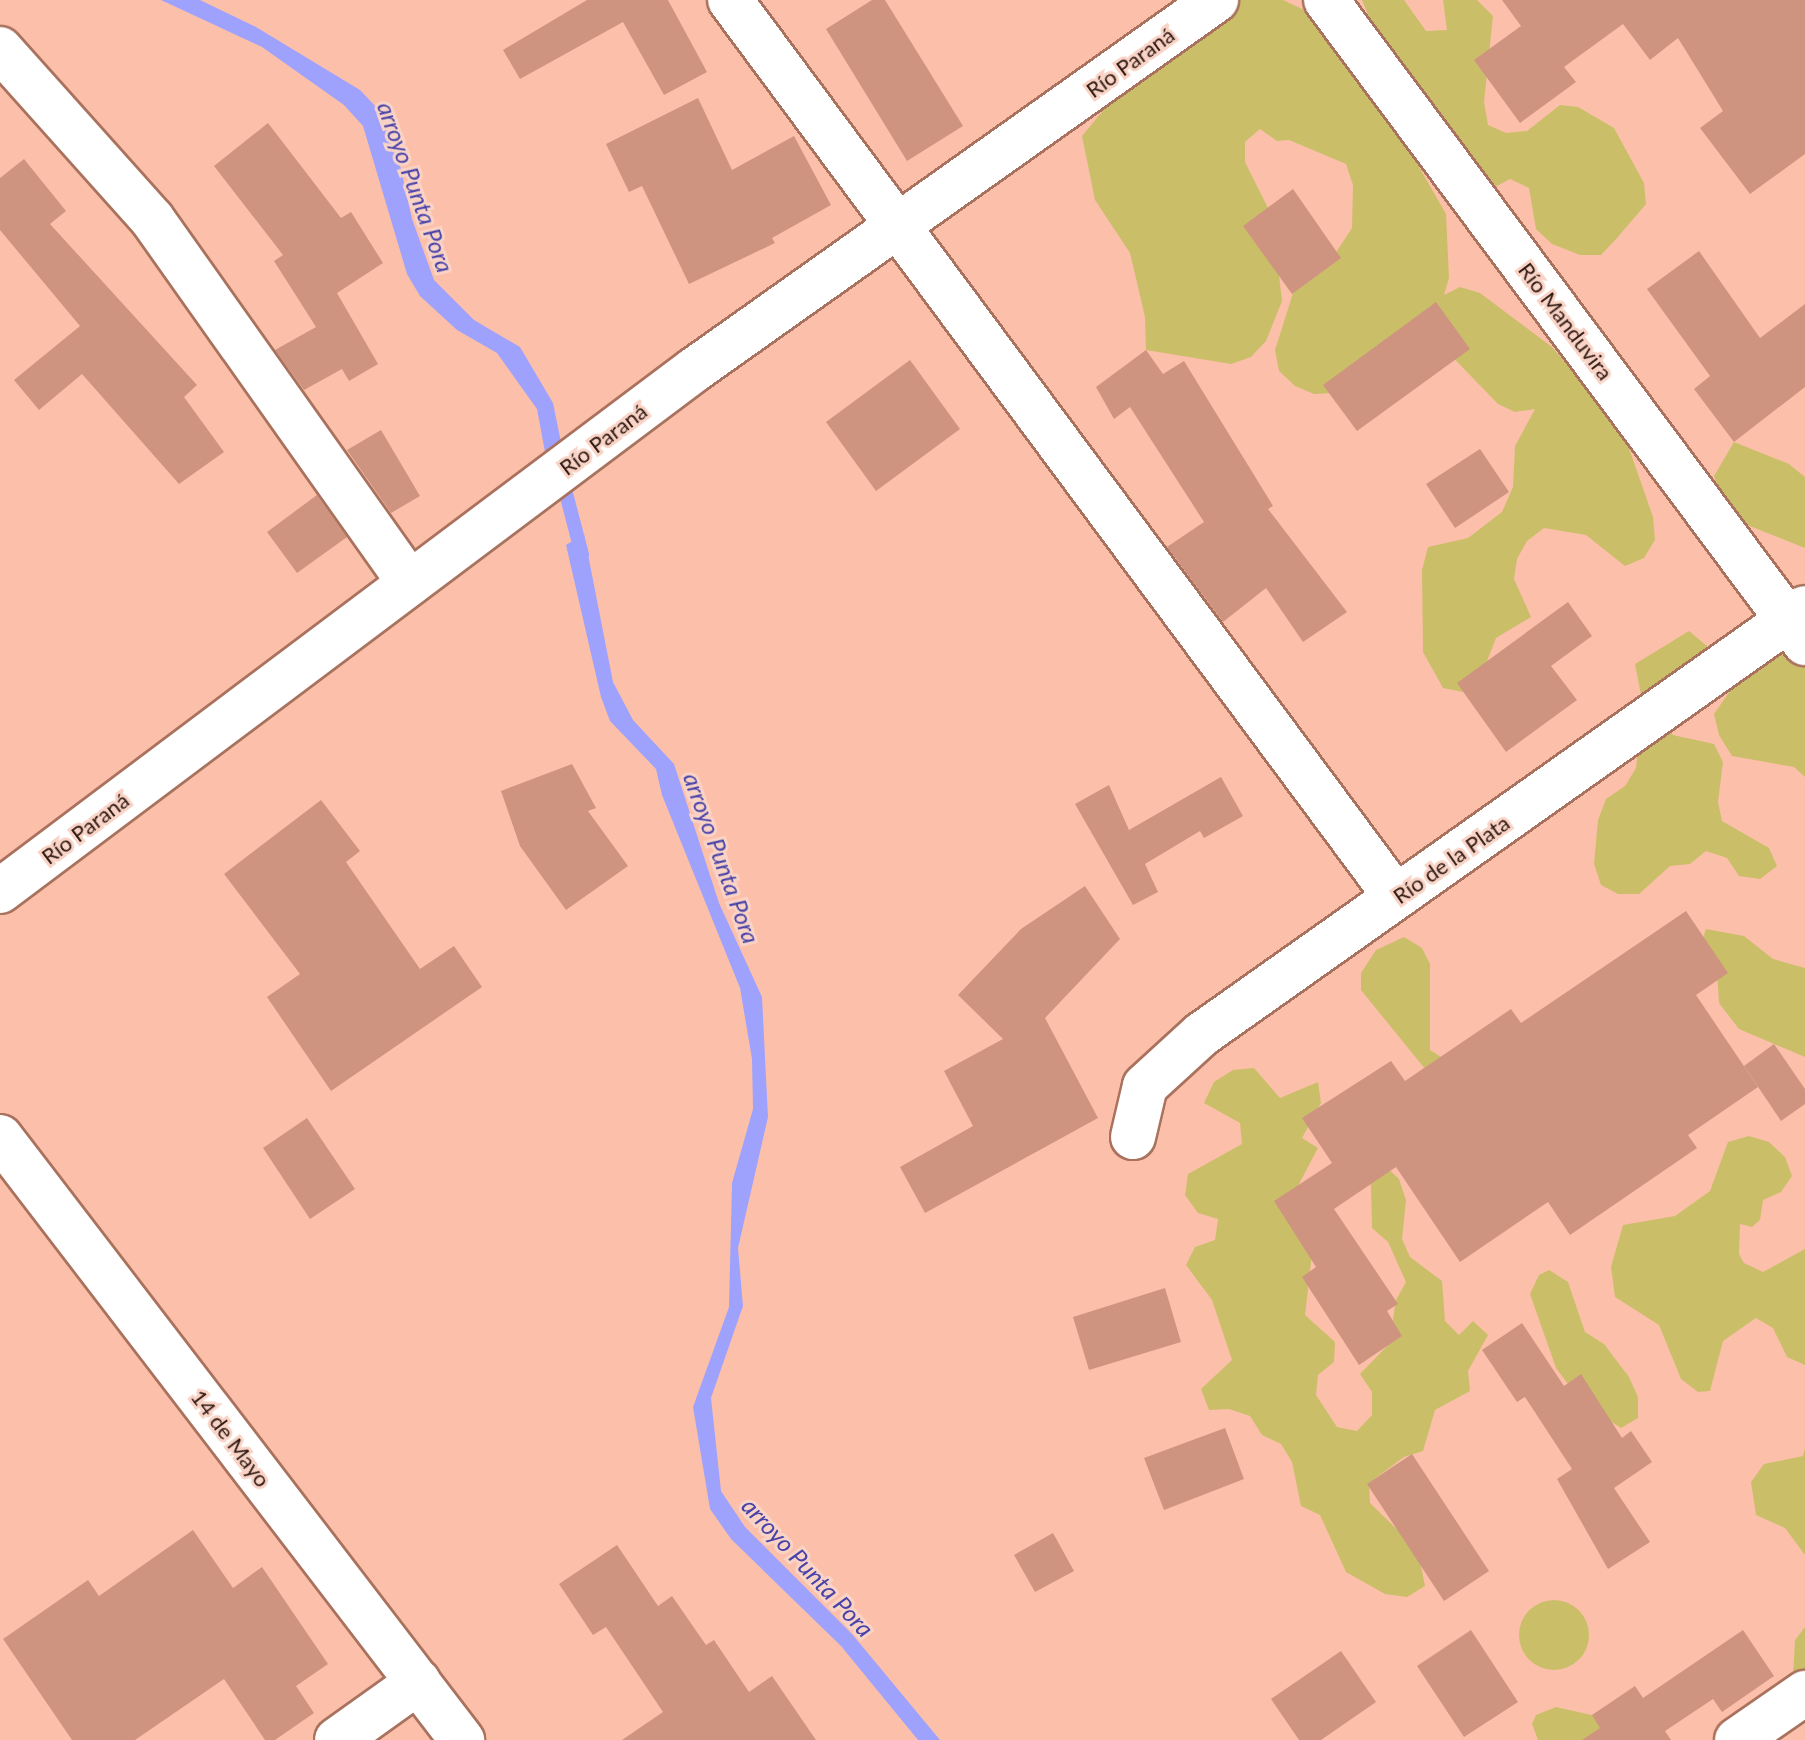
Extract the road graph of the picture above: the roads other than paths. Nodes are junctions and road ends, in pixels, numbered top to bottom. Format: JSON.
{"nodes":[{"id":1,"x":730,"y":0,"type":"edge"},
{"id":2,"x":1216,"y":0,"type":"edge"},
{"id":3,"x":1326,"y":0,"type":"edge"},
{"id":4,"x":0,"y":49,"type":"edge"},
{"id":5,"x":899,"y":228,"type":"junction"},
{"id":6,"x":410,"y":583,"type":"junction"},
{"id":7,"x":1800,"y":624,"type":"edge"},
{"id":8,"x":0,"y":891,"type":"edge"},
{"id":9,"x":1396,"y":897,"type":"junction"},
{"id":10,"x":0,"y":1137,"type":"edge"},
{"id":11,"x":1133,"y":1137,"type":"dead end"},
{"id":12,"x":418,"y":1682,"type":"junction"},
{"id":13,"x":1805,"y":1693,"type":"edge"},
{"id":14,"x":337,"y":1740,"type":"edge"},
{"id":15,"x":462,"y":1740,"type":"edge"},
{"id":16,"x":1737,"y":1740,"type":"edge"}],
"edges":[{"from":1,"to":5,"type":"street"},
{"from":2,"to":5,"type":"street","name":"Río Paraná"},
{"from":3,"to":7,"type":"street","name":"Río Manduvira"},
{"from":4,"to":6,"type":"street"},
{"from":5,"to":6,"type":"street","name":"Río Paraná"},
{"from":5,"to":9,"type":"street"},
{"from":6,"to":8,"type":"street","name":"Río Paraná"},
{"from":7,"to":9,"type":"street","name":"Río de la Plata"},
{"from":9,"to":11,"type":"street","name":"Río de la Plata"},
{"from":10,"to":12,"type":"street","name":"14 de Mayo"},
{"from":12,"to":14,"type":"street"},
{"from":12,"to":15,"type":"street","name":"14 de Mayo"},
{"from":13,"to":16,"type":"street"}]}
